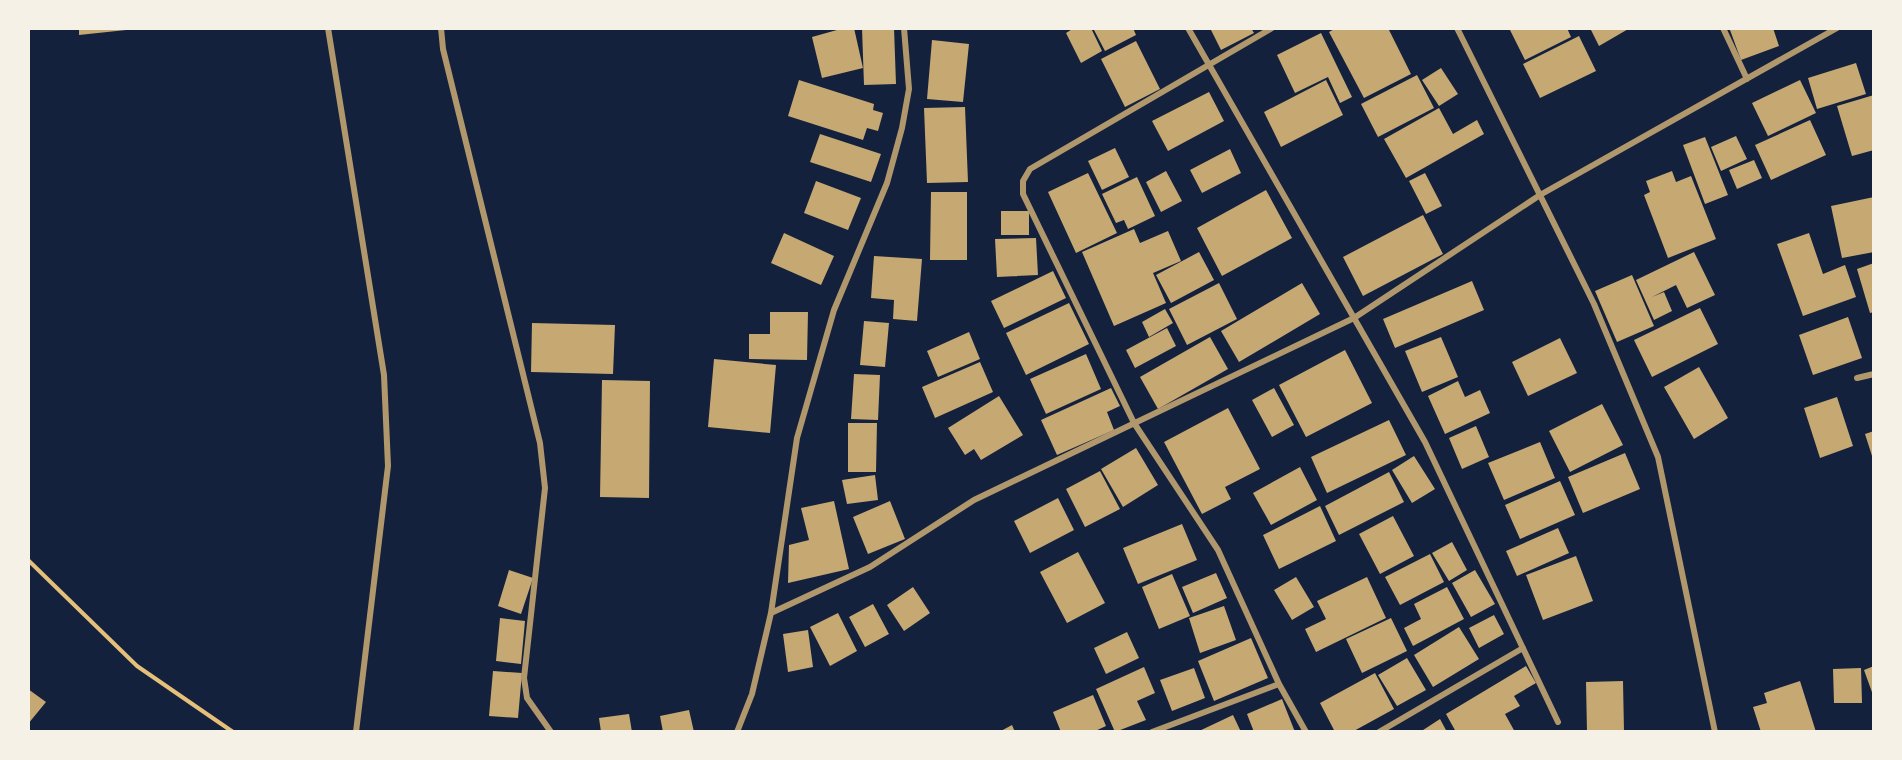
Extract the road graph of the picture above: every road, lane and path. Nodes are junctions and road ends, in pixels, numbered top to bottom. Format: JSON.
{"nodes":[{"id":1,"x":328,"y":28,"type":"edge"},
{"id":2,"x":441,"y":28,"type":"edge"},
{"id":3,"x":904,"y":28,"type":"edge"},
{"id":4,"x":1188,"y":28,"type":"edge"},
{"id":5,"x":1272,"y":28,"type":"edge"},
{"id":6,"x":1457,"y":28,"type":"edge"},
{"id":7,"x":1723,"y":28,"type":"edge"},
{"id":8,"x":1837,"y":28,"type":"edge"},
{"id":9,"x":1207,"y":65,"type":"junction"},
{"id":10,"x":1747,"y":79,"type":"junction"},
{"id":11,"x":1540,"y":195,"type":"junction"},
{"id":12,"x":1354,"y":318,"type":"junction"},
{"id":13,"x":1874,"y":374,"type":"edge"},
{"id":14,"x":1857,"y":378,"type":"dead end"},
{"id":15,"x":1134,"y":423,"type":"junction"},
{"id":16,"x":28,"y":560,"type":"edge"},
{"id":17,"x":771,"y":613,"type":"junction"},
{"id":18,"x":1523,"y":648,"type":"junction"},
{"id":19,"x":1279,"y":684,"type":"junction"},
{"id":20,"x":1558,"y":722,"type":"dead end"},
{"id":21,"x":233,"y":732,"type":"edge"},
{"id":22,"x":356,"y":732,"type":"edge"},
{"id":23,"x":551,"y":732,"type":"edge"},
{"id":24,"x":737,"y":732,"type":"edge"},
{"id":25,"x":1152,"y":732,"type":"edge"},
{"id":26,"x":1306,"y":732,"type":"edge"},
{"id":27,"x":1379,"y":732,"type":"edge"},
{"id":28,"x":1715,"y":732,"type":"edge"}],
"edges":[{"from":1,"to":22,"type":"street"},
{"from":2,"to":23,"type":"street"},
{"from":3,"to":17,"type":"street"},
{"from":4,"to":9,"type":"street"},
{"from":5,"to":9,"type":"street"},
{"from":6,"to":11,"type":"street"},
{"from":7,"to":10,"type":"street"},
{"from":8,"to":10,"type":"street"},
{"from":9,"to":12,"type":"street"},
{"from":9,"to":15,"type":"street"},
{"from":10,"to":11,"type":"street"},
{"from":11,"to":12,"type":"street"},
{"from":11,"to":28,"type":"street"},
{"from":12,"to":15,"type":"street"},
{"from":12,"to":18,"type":"street"},
{"from":13,"to":14,"type":"street"},
{"from":15,"to":17,"type":"street"},
{"from":15,"to":19,"type":"street"},
{"from":16,"to":21,"type":"path"},
{"from":17,"to":24,"type":"street"},
{"from":18,"to":20,"type":"street"},
{"from":18,"to":27,"type":"street"},
{"from":19,"to":25,"type":"street"},
{"from":19,"to":26,"type":"street"}]}
